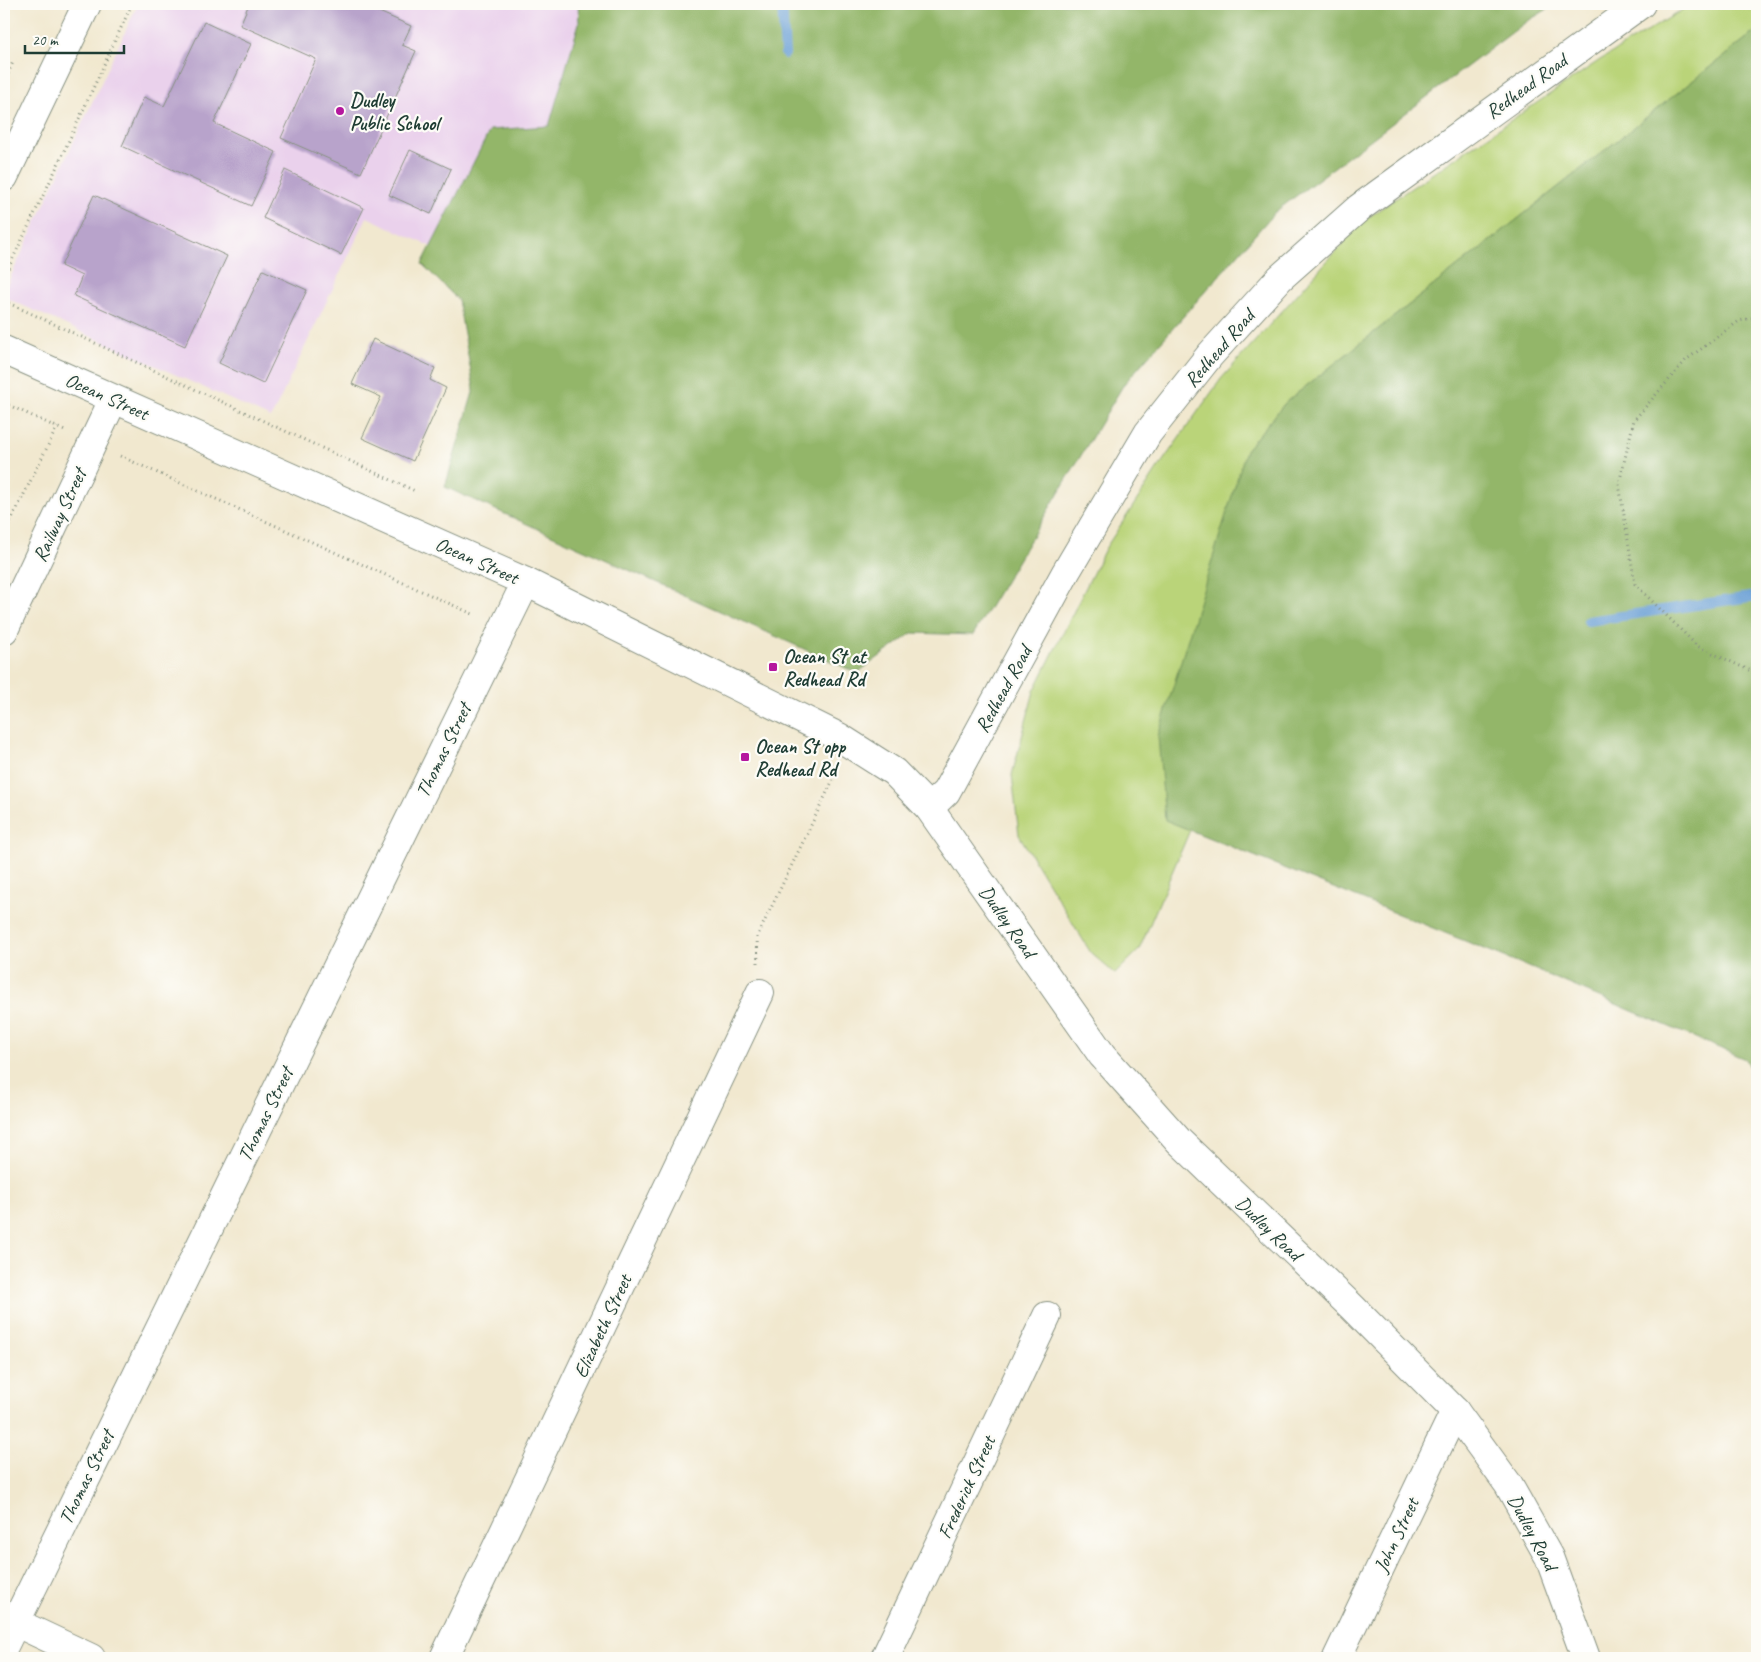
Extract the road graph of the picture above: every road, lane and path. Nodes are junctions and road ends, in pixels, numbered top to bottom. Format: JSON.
{"nodes":[{"id":1,"x":86,"y":4,"type":"edge"},
{"id":2,"x":132,"y":4,"type":"edge"},
{"id":3,"x":1641,"y":4,"type":"edge"},
{"id":4,"x":13,"y":62,"type":"dead end"},
{"id":5,"x":4,"y":83,"type":"edge"},
{"id":6,"x":4,"y":177,"type":"edge"},
{"id":7,"x":4,"y":277,"type":"edge"},
{"id":8,"x":4,"y":301,"type":"edge"},
{"id":9,"x":1757,"y":317,"type":"edge"},
{"id":10,"x":4,"y":350,"type":"edge"},
{"id":11,"x":114,"y":400,"type":"junction"},
{"id":12,"x":4,"y":403,"type":"edge"},
{"id":13,"x":57,"y":427,"type":"junction"},
{"id":14,"x":92,"y":444,"type":"junction"},
{"id":15,"x":415,"y":491,"type":"dead end"},
{"id":16,"x":4,"y":536,"type":"edge"},
{"id":17,"x":526,"y":582,"type":"junction"},
{"id":18,"x":503,"y":628,"type":"junction"},
{"id":19,"x":4,"y":630,"type":"edge"},
{"id":20,"x":1757,"y":671,"type":"edge"},
{"id":21,"x":833,"y":780,"type":"dead end"},
{"id":22,"x":928,"y":808,"type":"junction"},
{"id":23,"x":760,"y":993,"type":"joint"},
{"id":24,"x":1047,"y":1316,"type":"dead end"},
{"id":25,"x":1454,"y":1411,"type":"junction"},
{"id":26,"x":7,"y":1628,"type":"edge"},
{"id":27,"x":91,"y":1658,"type":"edge"},
{"id":28,"x":444,"y":1658,"type":"edge"},
{"id":29,"x":885,"y":1658,"type":"edge"},
{"id":30,"x":1337,"y":1658,"type":"edge"},
{"id":31,"x":1586,"y":1658,"type":"edge"}],
"edges":[{"from":1,"to":6,"type":"street"},
{"from":2,"to":7,"type":"path"},
{"from":3,"to":22,"type":"street","name":"Redhead Road"},
{"from":4,"to":5,"type":"path"},
{"from":8,"to":15,"type":"path"},
{"from":9,"to":20,"type":"path"},
{"from":10,"to":11,"type":"street","name":"Ocean Street"},
{"from":11,"to":14,"type":"street","name":"Railway Street"},
{"from":11,"to":17,"type":"street","name":"Ocean Street"},
{"from":12,"to":13,"type":"path"},
{"from":13,"to":14,"type":"path"},
{"from":13,"to":16,"type":"path"},
{"from":14,"to":18,"type":"path"},
{"from":14,"to":19,"type":"street","name":"Railway Street"},
{"from":17,"to":18,"type":"street","name":"Thomas Street"},
{"from":17,"to":22,"type":"street","name":"Ocean Street"},
{"from":18,"to":26,"type":"street","name":"Thomas Street"},
{"from":21,"to":23,"type":"path"},
{"from":22,"to":25,"type":"street","name":"Dudley Road"},
{"from":23,"to":28,"type":"street","name":"Elizabeth Street"},
{"from":24,"to":29,"type":"street","name":"Frederick Street"},
{"from":25,"to":30,"type":"street","name":"John Street"},
{"from":25,"to":31,"type":"street","name":"Dudley Road"},
{"from":26,"to":27,"type":"street"}]}
